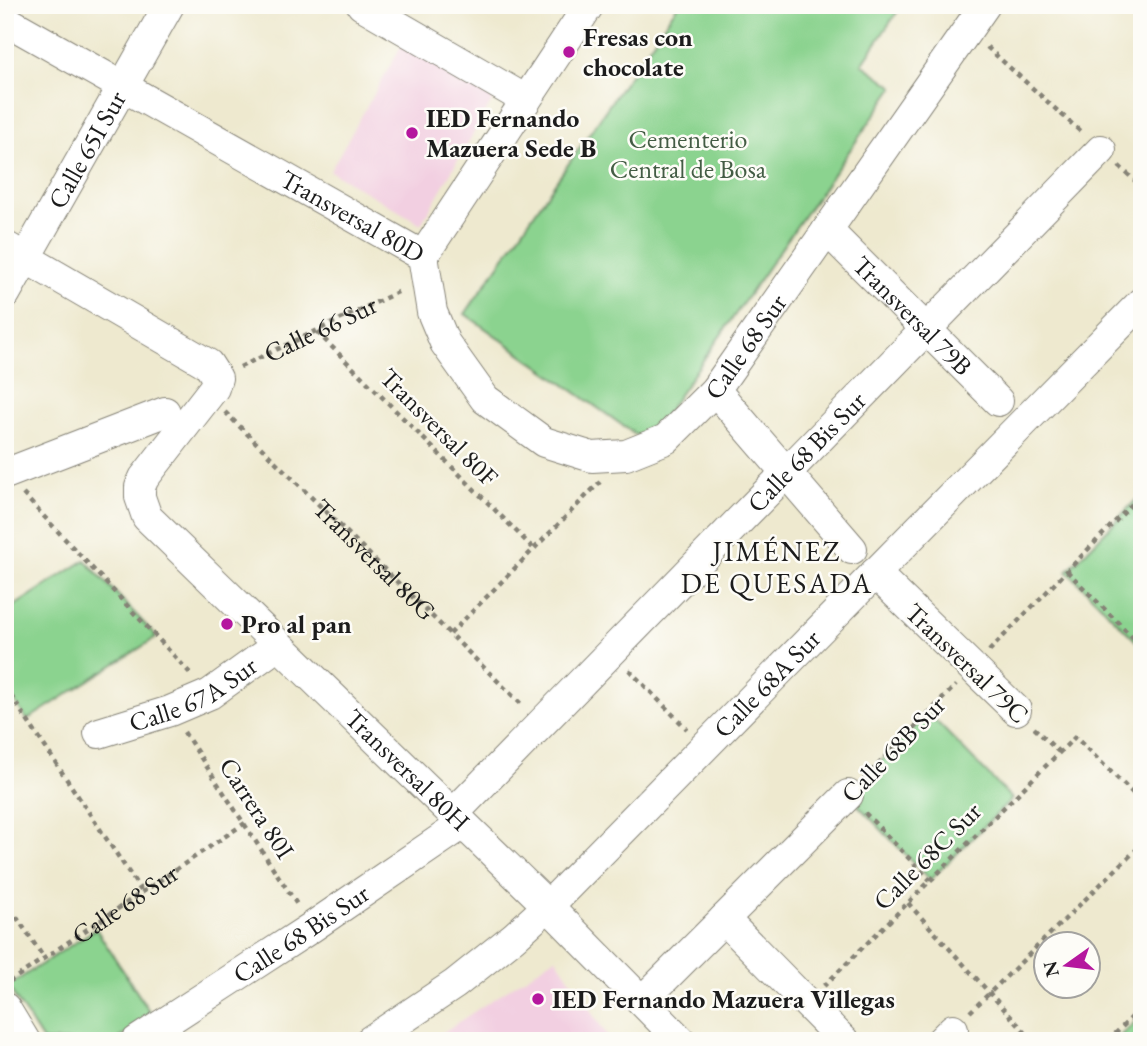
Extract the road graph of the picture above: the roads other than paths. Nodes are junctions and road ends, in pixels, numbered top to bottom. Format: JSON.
{"nodes":[{"id":1,"x":169,"y":5,"type":"edge"},
{"id":2,"x":362,"y":5,"type":"edge"},
{"id":3,"x":589,"y":5,"type":"edge"},
{"id":4,"x":985,"y":5,"type":"edge"},
{"id":5,"x":5,"y":20,"type":"edge"},
{"id":6,"x":123,"y":88,"type":"junction"},
{"id":7,"x":526,"y":100,"type":"junction"},
{"id":8,"x":1101,"y":150,"type":"road end"},
{"id":9,"x":827,"y":230,"type":"junction"},
{"id":10,"x":16,"y":252,"type":"edge"},
{"id":11,"x":424,"y":267,"type":"junction"},
{"id":12,"x":5,"y":294,"type":"edge"},
{"id":13,"x":1142,"y":302,"type":"edge"},
{"id":14,"x":926,"y":330,"type":"junction"},
{"id":15,"x":715,"y":390,"type":"junction"},
{"id":16,"x":998,"y":401,"type":"dead end"},
{"id":17,"x":165,"y":412,"type":"dead end"},
{"id":18,"x":626,"y":455,"type":"joint"},
{"id":19,"x":786,"y":473,"type":"junction"},
{"id":20,"x":10,"y":480,"type":"edge"},
{"id":21,"x":852,"y":550,"type":"dead end"},
{"id":22,"x":876,"y":573,"type":"junction"},
{"id":23,"x":278,"y":645,"type":"junction"},
{"id":24,"x":1016,"y":710,"type":"road end"},
{"id":25,"x":99,"y":733,"type":"dead end"},
{"id":26,"x":848,"y":795,"type":"road end"},
{"id":27,"x":458,"y":819,"type":"junction"},
{"id":28,"x":548,"y":906,"type":"junction"},
{"id":29,"x":724,"y":919,"type":"junction"},
{"id":30,"x":642,"y":1001,"type":"junction"},
{"id":31,"x":5,"y":1008,"type":"edge"},
{"id":32,"x":25,"y":1041,"type":"edge"},
{"id":33,"x":137,"y":1041,"type":"edge"},
{"id":34,"x":370,"y":1041,"type":"edge"},
{"id":35,"x":681,"y":1041,"type":"edge"},
{"id":36,"x":844,"y":1041,"type":"edge"}],
"edges":[{"from":1,"to":6,"type":"street","name":"Calle 65I Sur"},
{"from":2,"to":7,"type":"street"},
{"from":3,"to":7,"type":"street"},
{"from":4,"to":9,"type":"street","name":"Calle 68 Sur"},
{"from":5,"to":6,"type":"street","name":"Transversal 80D"},
{"from":6,"to":10,"type":"street","name":"Calle 65I Sur"},
{"from":6,"to":11,"type":"street","name":"Transversal 80D"},
{"from":7,"to":11,"type":"street"},
{"from":8,"to":14,"type":"street","name":"Calle 68 Bis Sur"},
{"from":9,"to":14,"type":"street","name":"Transversal 79B"},
{"from":9,"to":15,"type":"street","name":"Calle 68 Sur"},
{"from":10,"to":12,"type":"street","name":"Calle 65I Sur"},
{"from":10,"to":23,"type":"street","name":"Transversal 80H"},
{"from":11,"to":18,"type":"street","name":"Transversal 80D"},
{"from":13,"to":22,"type":"street","name":"Calle 68A Sur"},
{"from":14,"to":16,"type":"street","name":"Transversal 79B"},
{"from":14,"to":19,"type":"street","name":"Calle 68 Bis Sur"},
{"from":15,"to":18,"type":"street","name":"Calle 68 Sur"},
{"from":15,"to":19,"type":"street"},
{"from":17,"to":20,"type":"street"},
{"from":19,"to":21,"type":"street"},
{"from":19,"to":27,"type":"street","name":"Calle 68 Bis Sur"},
{"from":22,"to":24,"type":"street","name":"Transversal 79C"},
{"from":22,"to":28,"type":"street","name":"Calle 68A Sur"},
{"from":23,"to":25,"type":"street","name":"Calle 67A Sur"},
{"from":23,"to":27,"type":"street","name":"Transversal 80H"},
{"from":26,"to":29,"type":"street","name":"Calle 68B Sur"},
{"from":27,"to":28,"type":"street","name":"Transversal 80H"},
{"from":27,"to":33,"type":"street","name":"Calle 68 Bis Sur"},
{"from":28,"to":30,"type":"street","name":"Transversal 80H"},
{"from":28,"to":34,"type":"street","name":"Calle 68A Sur"},
{"from":29,"to":30,"type":"street","name":"Calle 68B Sur"},
{"from":29,"to":36,"type":"street"},
{"from":30,"to":35,"type":"street","name":"Transversal 80H"},
{"from":31,"to":32,"type":"street"}]}
